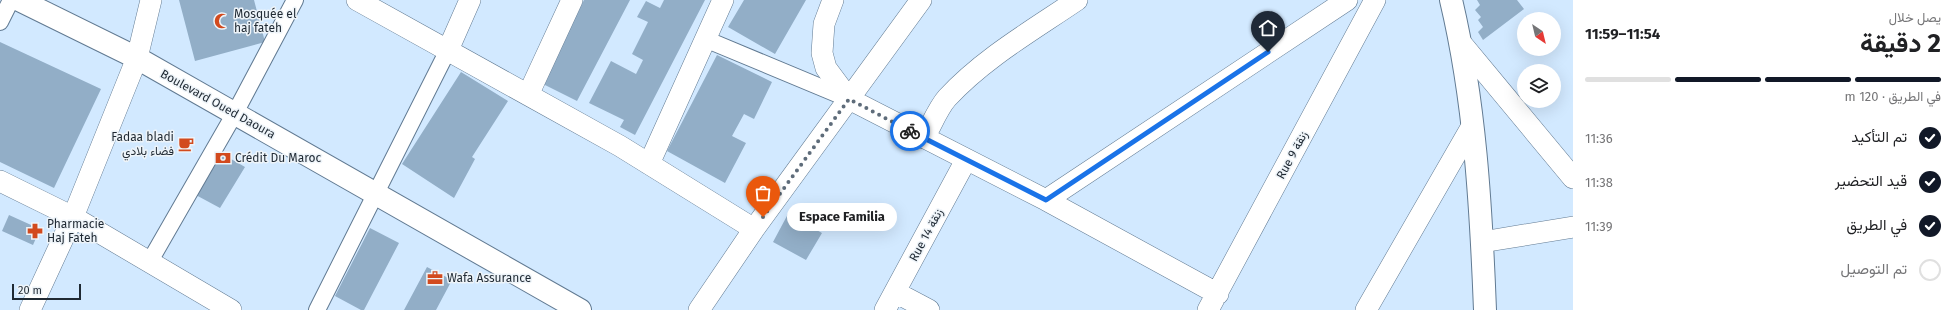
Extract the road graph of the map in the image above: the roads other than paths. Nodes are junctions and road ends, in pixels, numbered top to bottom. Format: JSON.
{"nodes":[{"id":1,"x":11,"y":0,"type":"edge"},
{"id":2,"x":19,"y":0,"type":"edge"},
{"id":3,"x":151,"y":0,"type":"edge"},
{"id":4,"x":295,"y":0,"type":"edge"},
{"id":5,"x":358,"y":0,"type":"edge"},
{"id":6,"x":470,"y":0,"type":"edge"},
{"id":7,"x":572,"y":0,"type":"edge"},
{"id":8,"x":723,"y":0,"type":"edge"},
{"id":9,"x":833,"y":0,"type":"edge"},
{"id":10,"x":921,"y":0,"type":"edge"},
{"id":11,"x":1077,"y":0,"type":"edge"},
{"id":12,"x":1347,"y":0,"type":"edge"},
{"id":13,"x":1374,"y":0,"type":"edge"},
{"id":14,"x":1451,"y":0,"type":"edge"},
{"id":15,"x":0,"y":22,"type":"edge"},
{"id":16,"x":705,"y":39,"type":"junction"},
{"id":17,"x":1461,"y":43,"type":"junction"},
{"id":18,"x":448,"y":50,"type":"junction"},
{"id":19,"x":137,"y":58,"type":"junction"},
{"id":20,"x":528,"y":95,"type":"junction"},
{"id":21,"x":849,"y":99,"type":"junction"},
{"id":22,"x":235,"y":113,"type":"junction"},
{"id":23,"x":1472,"y":126,"type":"junction"},
{"id":24,"x":924,"y":138,"type":"junction"},
{"id":25,"x":966,"y":160,"type":"junction"},
{"id":26,"x":649,"y":164,"type":"junction"},
{"id":27,"x":1573,"y":178,"type":"edge"},
{"id":28,"x":0,"y":181,"type":"edge"},
{"id":29,"x":375,"y":194,"type":"junction"},
{"id":30,"x":1046,"y":200,"type":"junction"},
{"id":31,"x":73,"y":217,"type":"junction"},
{"id":32,"x":1573,"y":227,"type":"edge"},
{"id":33,"x":754,"y":229,"type":"junction"},
{"id":34,"x":1482,"y":242,"type":"junction"},
{"id":35,"x":150,"y":261,"type":"junction"},
{"id":36,"x":895,"y":292,"type":"junction"},
{"id":37,"x":197,"y":302,"type":"edge"},
{"id":38,"x":1213,"y":302,"type":"edge"},
{"id":39,"x":30,"y":310,"type":"edge"},
{"id":40,"x":231,"y":310,"type":"edge"},
{"id":41,"x":317,"y":310,"type":"edge"},
{"id":42,"x":580,"y":310,"type":"edge"},
{"id":43,"x":699,"y":310,"type":"edge"},
{"id":44,"x":884,"y":310,"type":"edge"},
{"id":45,"x":929,"y":310,"type":"edge"},
{"id":46,"x":1366,"y":310,"type":"edge"},
{"id":47,"x":1485,"y":310,"type":"edge"}],
"edges":[{"from":1,"to":15,"type":"street"},
{"from":2,"to":19,"type":"street","name":"Boulevard Oued Daoura"},
{"from":3,"to":19,"type":"street"},
{"from":4,"to":22,"type":"street"},
{"from":5,"to":18,"type":"street"},
{"from":6,"to":18,"type":"street"},
{"from":7,"to":20,"type":"street"},
{"from":8,"to":16,"type":"street"},
{"from":9,"to":21,"type":"street"},
{"from":10,"to":21,"type":"street"},
{"from":11,"to":24,"type":"street"},
{"from":12,"to":30,"type":"street"},
{"from":13,"to":38,"type":"street","name":"Rue 9 زنقة"},
{"from":14,"to":17,"type":"street"},
{"from":16,"to":21,"type":"street"},
{"from":16,"to":26,"type":"street"},
{"from":17,"to":23,"type":"street"},
{"from":17,"to":27,"type":"street"},
{"from":18,"to":20,"type":"street"},
{"from":18,"to":29,"type":"street"},
{"from":19,"to":22,"type":"street","name":"Boulevard Oued Daoura"},
{"from":19,"to":31,"type":"street"},
{"from":20,"to":26,"type":"street"},
{"from":21,"to":24,"type":"street"},
{"from":21,"to":33,"type":"street"},
{"from":22,"to":29,"type":"street","name":"Boulevard Oued Daoura"},
{"from":22,"to":35,"type":"street"},
{"from":23,"to":34,"type":"street"},
{"from":23,"to":46,"type":"street"},
{"from":24,"to":25,"type":"street"},
{"from":25,"to":30,"type":"street"},
{"from":25,"to":36,"type":"street","name":"Rue 14 زنقة"},
{"from":26,"to":33,"type":"street"},
{"from":28,"to":31,"type":"street"},
{"from":29,"to":41,"type":"street"},
{"from":29,"to":42,"type":"street","name":"Boulevard Oued Daoura"},
{"from":30,"to":38,"type":"street"},
{"from":31,"to":35,"type":"street"},
{"from":31,"to":39,"type":"street"},
{"from":32,"to":34,"type":"street"},
{"from":33,"to":43,"type":"street"},
{"from":34,"to":47,"type":"street"},
{"from":35,"to":37,"type":"street"},
{"from":36,"to":44,"type":"street","name":"Rue 14 زنقة"},
{"from":36,"to":45,"type":"street"},
{"from":37,"to":40,"type":"street"}]}
